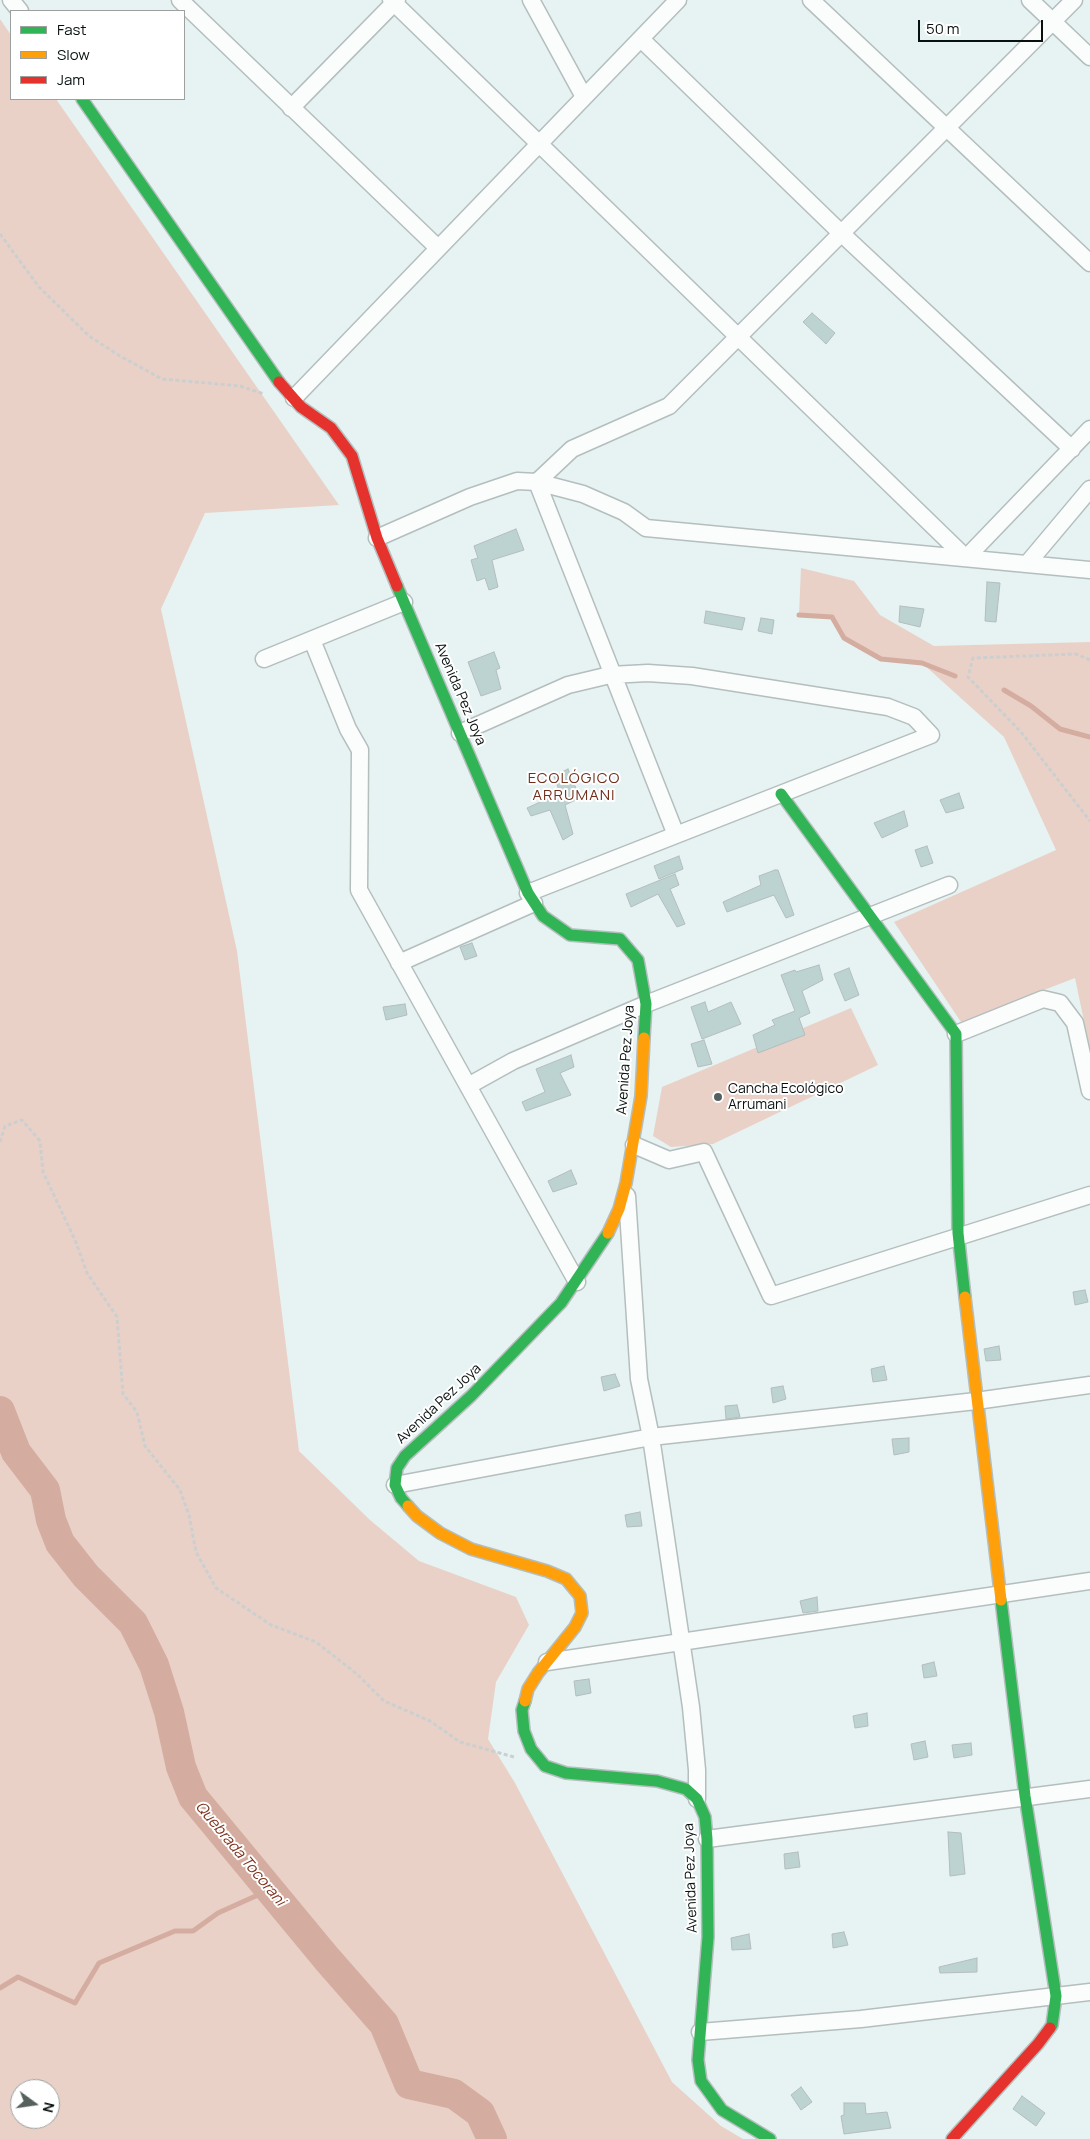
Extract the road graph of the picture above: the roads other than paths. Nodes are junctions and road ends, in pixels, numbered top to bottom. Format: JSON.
{"nodes":[{"id":1,"x":11,"y":0,"type":"edge"},
{"id":2,"x":180,"y":0,"type":"edge"},
{"id":3,"x":531,"y":0,"type":"edge"},
{"id":4,"x":678,"y":0,"type":"edge"},
{"id":5,"x":811,"y":0,"type":"edge"},
{"id":6,"x":1030,"y":0,"type":"edge"},
{"id":7,"x":1074,"y":0,"type":"edge"},
{"id":8,"x":394,"y":1,"type":"edge"},
{"id":9,"x":19,"y":10,"type":"edge"},
{"id":10,"x":1052,"y":21,"type":"junction"},
{"id":11,"x":641,"y":38,"type":"junction"},
{"id":12,"x":1090,"y":57,"type":"edge"},
{"id":13,"x":584,"y":97,"type":"junction"},
{"id":14,"x":83,"y":100,"type":"edge"},
{"id":15,"x":292,"y":108,"type":"junction"},
{"id":16,"x":946,"y":127,"type":"junction"},
{"id":17,"x":540,"y":143,"type":"junction"},
{"id":18,"x":841,"y":233,"type":"junction"},
{"id":19,"x":438,"y":248,"type":"junction"},
{"id":20,"x":1090,"y":263,"type":"edge"},
{"id":21,"x":738,"y":336,"type":"junction"},
{"id":22,"x":294,"y":398,"type":"junction"},
{"id":23,"x":1090,"y":429,"type":"edge"},
{"id":24,"x":1072,"y":449,"type":"junction"},
{"id":25,"x":537,"y":482,"type":"junction"},
{"id":26,"x":1090,"y":489,"type":"edge"},
{"id":27,"x":377,"y":538,"type":"junction"},
{"id":28,"x":966,"y":558,"type":"junction"},
{"id":29,"x":1027,"y":564,"type":"junction"},
{"id":30,"x":1090,"y":570,"type":"edge"},
{"id":31,"x":404,"y":602,"type":"junction"},
{"id":32,"x":312,"y":640,"type":"junction"},
{"id":33,"x":264,"y":660,"type":"dead end"},
{"id":34,"x":612,"y":674,"type":"junction"},
{"id":35,"x":460,"y":733,"type":"junction"},
{"id":36,"x":781,"y":794,"type":"junction"},
{"id":37,"x":676,"y":834,"type":"junction"},
{"id":38,"x":949,"y":885,"type":"dead end"},
{"id":39,"x":531,"y":898,"type":"junction"},
{"id":40,"x":869,"y":916,"type":"junction"},
{"id":41,"x":399,"y":963,"type":"junction"},
{"id":42,"x":646,"y":1004,"type":"junction"},
{"id":43,"x":956,"y":1034,"type":"junction"},
{"id":44,"x":468,"y":1086,"type":"junction"},
{"id":45,"x":1090,"y":1090,"type":"edge"},
{"id":46,"x":634,"y":1145,"type":"junction"},
{"id":47,"x":626,"y":1183,"type":"junction"},
{"id":48,"x":1090,"y":1195,"type":"edge"},
{"id":49,"x":958,"y":1237,"type":"junction"},
{"id":50,"x":577,"y":1282,"type":"junction"},
{"id":51,"x":1090,"y":1385,"type":"edge"},
{"id":52,"x":976,"y":1401,"type":"junction"},
{"id":53,"x":650,"y":1437,"type":"junction"},
{"id":54,"x":395,"y":1485,"type":"junction"},
{"id":55,"x":1090,"y":1580,"type":"edge"},
{"id":56,"x":1001,"y":1593,"type":"junction"},
{"id":57,"x":680,"y":1640,"type":"junction"},
{"id":58,"x":547,"y":1662,"type":"junction"},
{"id":59,"x":1090,"y":1789,"type":"edge"},
{"id":60,"x":1025,"y":1796,"type":"junction"},
{"id":61,"x":697,"y":1798,"type":"junction"},
{"id":62,"x":707,"y":1839,"type":"junction"},
{"id":63,"x":1090,"y":1992,"type":"edge"},
{"id":64,"x":1056,"y":1996,"type":"junction"},
{"id":65,"x":700,"y":2032,"type":"junction"},
{"id":66,"x":770,"y":2139,"type":"edge"},
{"id":67,"x":952,"y":2139,"type":"edge"}],
"edges":[{"from":1,"to":9,"type":"street"},
{"from":2,"to":15,"type":"street"},
{"from":3,"to":13,"type":"street"},
{"from":4,"to":11,"type":"street"},
{"from":5,"to":16,"type":"street"},
{"from":6,"to":10,"type":"street"},
{"from":7,"to":10,"type":"street"},
{"from":8,"to":15,"type":"street"},
{"from":8,"to":17,"type":"street"},
{"from":10,"to":12,"type":"street"},
{"from":10,"to":16,"type":"street"},
{"from":11,"to":13,"type":"street"},
{"from":11,"to":18,"type":"street"},
{"from":13,"to":17,"type":"street"},
{"from":14,"to":22,"type":"street","name":"Avenida Pez Joya"},
{"from":15,"to":19,"type":"street"},
{"from":16,"to":18,"type":"street"},
{"from":16,"to":20,"type":"street"},
{"from":17,"to":19,"type":"street"},
{"from":17,"to":21,"type":"street"},
{"from":18,"to":21,"type":"street"},
{"from":18,"to":24,"type":"street"},
{"from":19,"to":22,"type":"street"},
{"from":21,"to":25,"type":"street"},
{"from":21,"to":28,"type":"street"},
{"from":22,"to":27,"type":"street","name":"Avenida Pez Joya"},
{"from":23,"to":24,"type":"street"},
{"from":24,"to":28,"type":"street"},
{"from":25,"to":27,"type":"street"},
{"from":25,"to":28,"type":"street"},
{"from":25,"to":34,"type":"street"},
{"from":26,"to":29,"type":"street"},
{"from":27,"to":31,"type":"street","name":"Avenida Pez Joya"},
{"from":28,"to":29,"type":"street"},
{"from":29,"to":30,"type":"street"},
{"from":31,"to":32,"type":"street"},
{"from":31,"to":35,"type":"street","name":"Avenida Pez Joya"},
{"from":32,"to":33,"type":"street"},
{"from":32,"to":41,"type":"street"},
{"from":34,"to":35,"type":"street"},
{"from":34,"to":36,"type":"street"},
{"from":34,"to":37,"type":"street"},
{"from":35,"to":39,"type":"street","name":"Avenida Pez Joya"},
{"from":36,"to":37,"type":"street"},
{"from":36,"to":40,"type":"street"},
{"from":37,"to":39,"type":"street"},
{"from":38,"to":40,"type":"street"},
{"from":39,"to":41,"type":"street"},
{"from":39,"to":42,"type":"street","name":"Avenida Pez Joya"},
{"from":40,"to":42,"type":"street"},
{"from":40,"to":43,"type":"street"},
{"from":41,"to":44,"type":"street"},
{"from":42,"to":44,"type":"street"},
{"from":42,"to":46,"type":"street","name":"Avenida Pez Joya"},
{"from":43,"to":45,"type":"street"},
{"from":43,"to":49,"type":"street"},
{"from":44,"to":50,"type":"street"},
{"from":46,"to":47,"type":"street","name":"Avenida Pez Joya"},
{"from":46,"to":49,"type":"street"},
{"from":47,"to":50,"type":"street","name":"Avenida Pez Joya"},
{"from":47,"to":53,"type":"street"},
{"from":48,"to":49,"type":"street"},
{"from":49,"to":52,"type":"street"},
{"from":50,"to":54,"type":"street","name":"Avenida Pez Joya"},
{"from":51,"to":52,"type":"street"},
{"from":52,"to":53,"type":"street"},
{"from":52,"to":56,"type":"street"},
{"from":53,"to":54,"type":"street"},
{"from":53,"to":57,"type":"street"},
{"from":54,"to":58,"type":"street"},
{"from":55,"to":56,"type":"street"},
{"from":56,"to":57,"type":"street"},
{"from":56,"to":60,"type":"street"},
{"from":57,"to":58,"type":"street"},
{"from":57,"to":61,"type":"street"},
{"from":58,"to":61,"type":"street"},
{"from":59,"to":60,"type":"street"},
{"from":60,"to":62,"type":"street"},
{"from":60,"to":64,"type":"street"},
{"from":61,"to":62,"type":"street","name":"Avenida Pez Joya"},
{"from":62,"to":65,"type":"street","name":"Avenida Pez Joya"},
{"from":63,"to":64,"type":"street"},
{"from":64,"to":65,"type":"street"},
{"from":64,"to":67,"type":"street"},
{"from":65,"to":66,"type":"street","name":"Avenida Pez Joya"}]}
